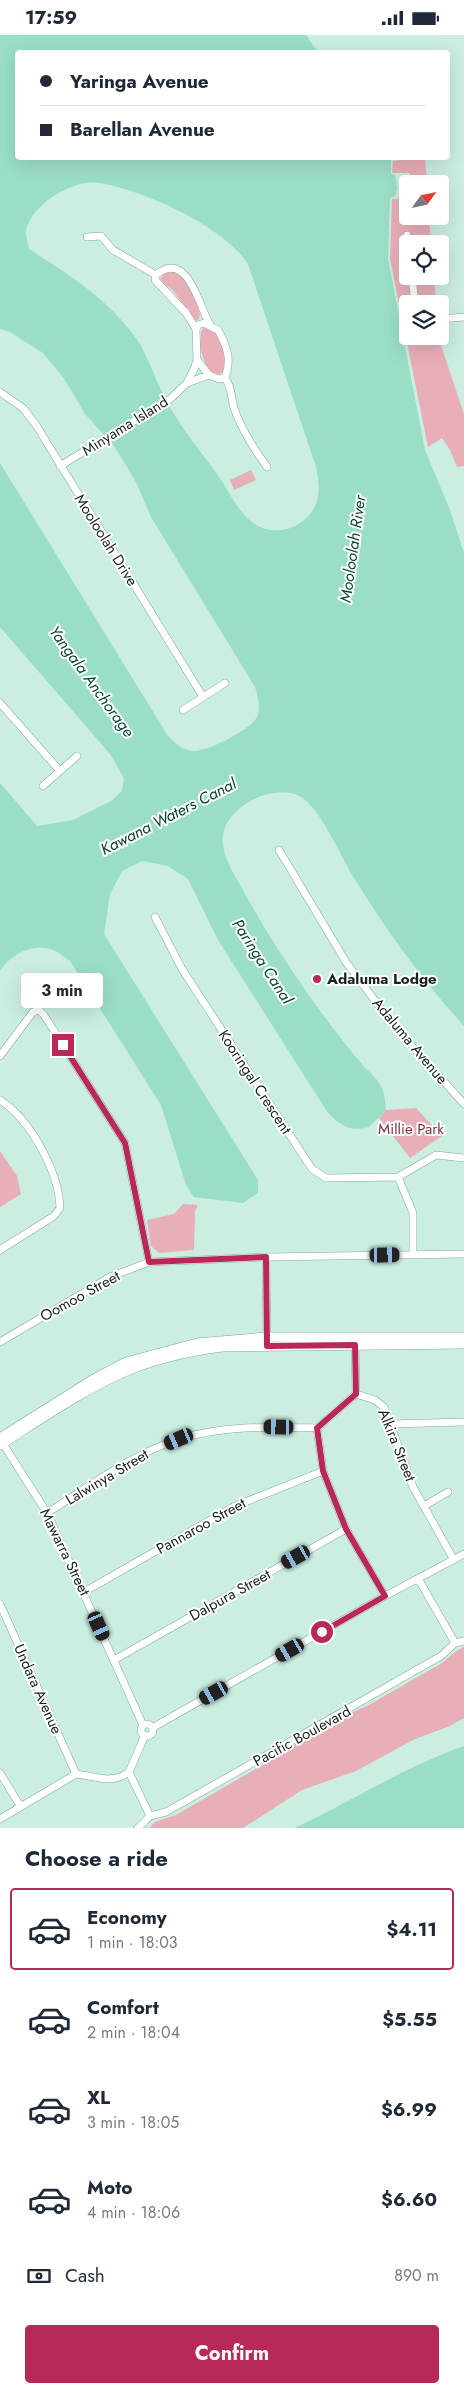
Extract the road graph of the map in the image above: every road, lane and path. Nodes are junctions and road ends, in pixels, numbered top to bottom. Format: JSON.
{"nodes":[{"id":1,"x":87,"y":237,"type":"dead end"},
{"id":2,"x":156,"y":275,"type":"junction"},
{"id":3,"x":464,"y":317,"type":"edge"},
{"id":4,"x":449,"y":318,"type":"edge"},
{"id":5,"x":210,"y":325,"type":"junction"},
{"id":6,"x":196,"y":329,"type":"junction"},
{"id":7,"x":197,"y":360,"type":"junction"},
{"id":8,"x":209,"y":375,"type":"junction"},
{"id":9,"x":225,"y":378,"type":"junction"},
{"id":10,"x":186,"y":383,"type":"junction"},
{"id":11,"x":0,"y":392,"type":"edge"},
{"id":12,"x":60,"y":466,"type":"junction"},
{"id":13,"x":267,"y":467,"type":"dead end"},
{"id":14,"x":224,"y":683,"type":"dead end"},
{"id":15,"x":203,"y":697,"type":"junction"},
{"id":16,"x":0,"y":703,"type":"edge"},
{"id":17,"x":183,"y":710,"type":"dead end"},
{"id":18,"x":77,"y":756,"type":"dead end"},
{"id":19,"x":60,"y":771,"type":"junction"},
{"id":20,"x":43,"y":786,"type":"dead end"},
{"id":21,"x":279,"y":851,"type":"dead end"},
{"id":22,"x":155,"y":917,"type":"dead end"},
{"id":23,"x":0,"y":1056,"type":"edge"},
{"id":24,"x":0,"y":1101,"type":"edge"},
{"id":25,"x":464,"y":1104,"type":"edge"},
{"id":26,"x":464,"y":1158,"type":"edge"},
{"id":27,"x":398,"y":1177,"type":"junction"},
{"id":28,"x":0,"y":1250,"type":"edge"},
{"id":29,"x":413,"y":1254,"type":"junction"},
{"id":30,"x":464,"y":1254,"type":"edge"},
{"id":31,"x":266,"y":1257,"type":"junction"},
{"id":32,"x":149,"y":1262,"type":"junction"},
{"id":33,"x":464,"y":1337,"type":"edge"},
{"id":34,"x":355,"y":1341,"type":"junction"},
{"id":35,"x":0,"y":1342,"type":"edge"},
{"id":36,"x":267,"y":1342,"type":"junction"},
{"id":37,"x":464,"y":1344,"type":"edge"},
{"id":38,"x":356,"y":1394,"type":"junction"},
{"id":39,"x":464,"y":1422,"type":"edge"},
{"id":40,"x":390,"y":1424,"type":"junction"},
{"id":41,"x":317,"y":1428,"type":"junction"},
{"id":42,"x":1,"y":1441,"type":"edge"},
{"id":43,"x":323,"y":1471,"type":"junction"},
{"id":44,"x":448,"y":1492,"type":"dead end"},
{"id":45,"x":424,"y":1506,"type":"junction"},
{"id":46,"x":47,"y":1513,"type":"junction"},
{"id":47,"x":346,"y":1529,"type":"junction"},
{"id":48,"x":464,"y":1554,"type":"edge"},
{"id":49,"x":454,"y":1560,"type":"junction"},
{"id":50,"x":418,"y":1580,"type":"junction"},
{"id":51,"x":84,"y":1592,"type":"junction"},
{"id":52,"x":385,"y":1596,"type":"junction"},
{"id":53,"x":0,"y":1604,"type":"edge"},
{"id":54,"x":464,"y":1641,"type":"edge"},
{"id":55,"x":455,"y":1643,"type":"junction"},
{"id":56,"x":114,"y":1660,"type":"junction"},
{"id":57,"x":143,"y":1725,"type":"junction"},
{"id":58,"x":152,"y":1728,"type":"junction"},
{"id":59,"x":145,"y":1735,"type":"junction"},
{"id":60,"x":129,"y":1772,"type":"junction"},
{"id":61,"x":0,"y":1773,"type":"edge"},
{"id":62,"x":76,"y":1774,"type":"junction"},
{"id":63,"x":21,"y":1807,"type":"junction"},
{"id":64,"x":150,"y":1816,"type":"junction"},
{"id":65,"x":0,"y":1819,"type":"edge"},
{"id":66,"x":138,"y":1828,"type":"edge"}],
"edges":[{"from":1,"to":2,"type":"street"},
{"from":2,"to":5,"type":"street"},
{"from":2,"to":6,"type":"street"},
{"from":3,"to":4,"type":"street"},
{"from":5,"to":6,"type":"street"},
{"from":5,"to":9,"type":"street"},
{"from":6,"to":7,"type":"street","name":"Minyama Island"},
{"from":7,"to":8,"type":"street"},
{"from":7,"to":10,"type":"street","name":"Minyama Island"},
{"from":8,"to":9,"type":"street","name":"Minyama Island"},
{"from":8,"to":10,"type":"street","name":"Minyama Island"},
{"from":9,"to":13,"type":"street"},
{"from":10,"to":12,"type":"street","name":"Minyama Island"},
{"from":11,"to":12,"type":"street","name":"Mooloolah Drive"},
{"from":12,"to":15,"type":"street","name":"Mooloolah Drive"},
{"from":14,"to":15,"type":"street"},
{"from":15,"to":17,"type":"street"},
{"from":16,"to":19,"type":"street"},
{"from":18,"to":19,"type":"street"},
{"from":19,"to":20,"type":"street"},
{"from":21,"to":25,"type":"street","name":"Adaluma Avenue"},
{"from":22,"to":27,"type":"street","name":"Kooringal Crescent"},
{"from":23,"to":32,"type":"street"},
{"from":24,"to":28,"type":"street"},
{"from":26,"to":27,"type":"street"},
{"from":27,"to":29,"type":"street"},
{"from":29,"to":30,"type":"street","name":"Oomoo Street"},
{"from":29,"to":31,"type":"street","name":"Oomoo Street"},
{"from":31,"to":32,"type":"street","name":"Oomoo Street"},
{"from":31,"to":36,"type":"street"},
{"from":32,"to":35,"type":"street","name":"Oomoo Street"},
{"from":33,"to":34,"type":"main road"},
{"from":34,"to":36,"type":"main road"},
{"from":34,"to":37,"type":"main road"},
{"from":34,"to":38,"type":"street"},
{"from":36,"to":42,"type":"main road"},
{"from":38,"to":40,"type":"street","name":"Alkira Street"},
{"from":38,"to":41,"type":"street"},
{"from":39,"to":40,"type":"street"},
{"from":40,"to":45,"type":"street","name":"Alkira Street"},
{"from":41,"to":43,"type":"street"},
{"from":41,"to":46,"type":"street","name":"Lalwinya Street"},
{"from":42,"to":46,"type":"street","name":"Mawarra Street"},
{"from":43,"to":47,"type":"street"},
{"from":43,"to":51,"type":"street","name":"Pannaroo Street"},
{"from":44,"to":45,"type":"street"},
{"from":45,"to":49,"type":"street","name":"Alkira Street"},
{"from":46,"to":51,"type":"street","name":"Mawarra Street"},
{"from":47,"to":52,"type":"street"},
{"from":47,"to":56,"type":"street","name":"Dalpura Street"},
{"from":48,"to":49,"type":"street"},
{"from":49,"to":50,"type":"street"},
{"from":50,"to":52,"type":"street"},
{"from":50,"to":55,"type":"street"},
{"from":51,"to":56,"type":"street","name":"Mawarra Street"},
{"from":52,"to":58,"type":"street"},
{"from":53,"to":62,"type":"street","name":"Undara Avenue"},
{"from":54,"to":55,"type":"street","name":"Pacific Boulevard"},
{"from":55,"to":64,"type":"street","name":"Pacific Boulevard"},
{"from":56,"to":57,"type":"street","name":"Mawarra Street"},
{"from":57,"to":58,"type":"street"},
{"from":57,"to":59,"type":"street"},
{"from":58,"to":59,"type":"street"},
{"from":59,"to":60,"type":"street"},
{"from":60,"to":62,"type":"street"},
{"from":60,"to":64,"type":"street"},
{"from":61,"to":63,"type":"street"},
{"from":62,"to":63,"type":"street"},
{"from":63,"to":65,"type":"street"},
{"from":64,"to":66,"type":"street","name":"Pacific Boulevard"}]}
